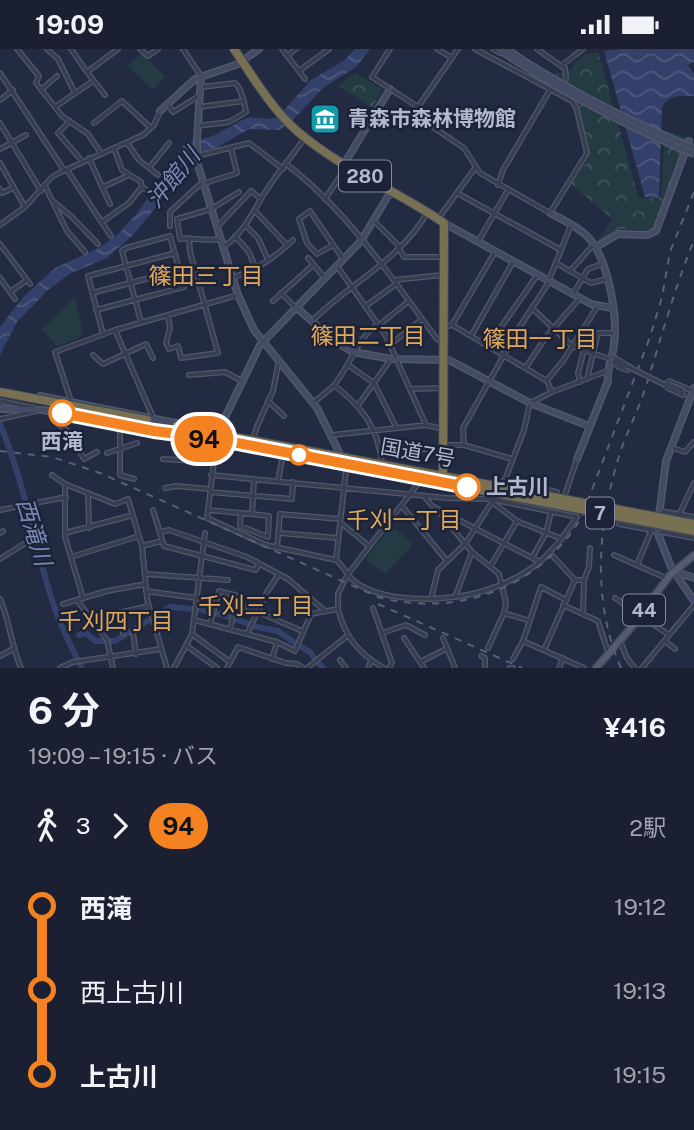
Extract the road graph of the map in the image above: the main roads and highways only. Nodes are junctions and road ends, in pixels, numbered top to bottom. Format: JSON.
{"nodes":[{"id":1,"x":234,"y":49,"type":"edge"},
{"id":2,"x":1,"y":396,"type":"edge"},
{"id":3,"x":149,"y":421,"type":"junction"},
{"id":4,"x":218,"y":436,"type":"junction"},
{"id":5,"x":342,"y":460,"type":"junction"},
{"id":6,"x":422,"y":475,"type":"junction"},
{"id":7,"x":444,"y":479,"type":"junction"},
{"id":8,"x":505,"y":488,"type":"junction"},
{"id":9,"x":694,"y":524,"type":"edge"},
{"id":10,"x":694,"y":531,"type":"edge"},
{"id":11,"x":694,"y":555,"type":"edge"},
{"id":12,"x":597,"y":668,"type":"edge"}],
"edges":[{"from":1,"to":7,"type":"highway","number":"280"},
{"from":2,"to":3,"type":"highway","number":"7","bridge":true},
{"from":3,"to":4,"type":"highway","number":"7"},
{"from":3,"to":4,"type":"highway","number":"7"},
{"from":4,"to":5,"type":"highway","name":"国道7号","number":"7"},
{"from":4,"to":5,"type":"highway","name":"国道7号","number":"7"},
{"from":5,"to":6,"type":"highway","name":"国道7号","number":"7"},
{"from":5,"to":6,"type":"highway","name":"国道7号","number":"7"},
{"from":6,"to":7,"type":"highway","name":"国道7号","number":"7"},
{"from":7,"to":8,"type":"highway","name":"国道7号","number":"7"},
{"from":7,"to":8,"type":"highway","name":"国道7号","number":"7"},
{"from":8,"to":9,"type":"highway","name":"国道7号","number":"7","bridge":true},
{"from":8,"to":10,"type":"highway","name":"国道7号","number":"7","bridge":true},
{"from":11,"to":12,"type":"main road","number":"44"}]}
